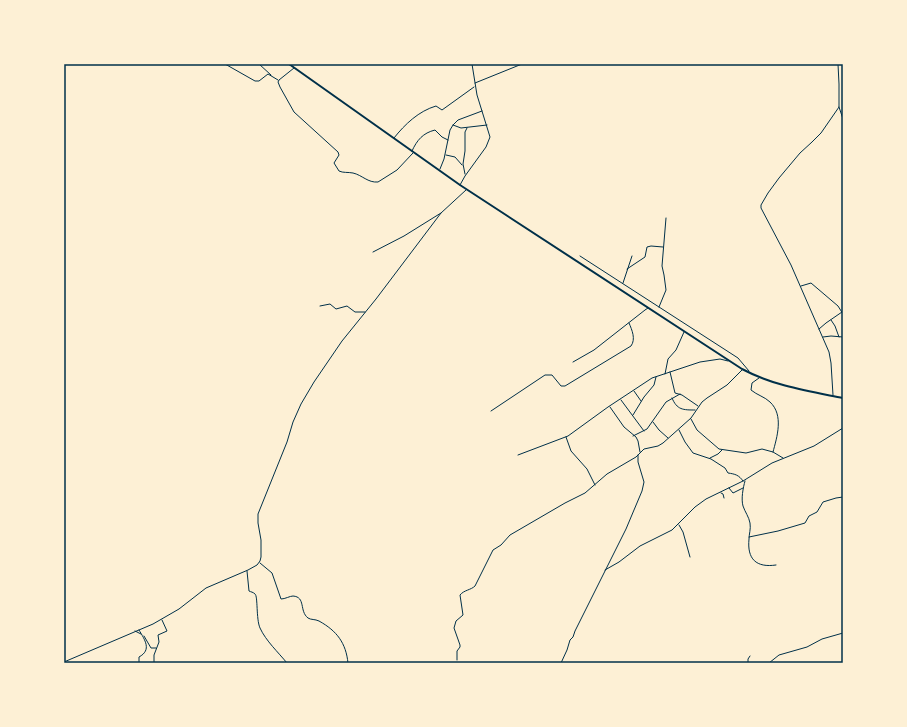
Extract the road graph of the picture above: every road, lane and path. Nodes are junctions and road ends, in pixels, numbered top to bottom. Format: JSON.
{"nodes":[{"id":1,"x":225,"y":64,"type":"edge"},
{"id":2,"x":260,"y":64,"type":"edge"},
{"id":3,"x":289,"y":64,"type":"edge"},
{"id":4,"x":472,"y":64,"type":"edge"},
{"id":5,"x":522,"y":64,"type":"edge"},
{"id":6,"x":838,"y":64,"type":"edge"},
{"id":7,"x":295,"y":68,"type":"junction"},
{"id":8,"x":272,"y":76,"type":"junction"},
{"id":9,"x":279,"y":80,"type":"junction"},
{"id":10,"x":475,"y":83,"type":"junction"},
{"id":11,"x":475,"y":87,"type":"junction"},
{"id":12,"x":839,"y":106,"type":"junction"},
{"id":13,"x":843,"y":106,"type":"edge"},
{"id":14,"x":482,"y":111,"type":"junction"},
{"id":15,"x":843,"y":119,"type":"edge"},
{"id":16,"x":453,"y":125,"type":"junction"},
{"id":17,"x":487,"y":125,"type":"junction"},
{"id":18,"x":467,"y":128,"type":"junction"},
{"id":19,"x":394,"y":138,"type":"junction"},
{"id":20,"x":448,"y":140,"type":"junction"},
{"id":21,"x":413,"y":152,"type":"junction"},
{"id":22,"x":445,"y":155,"type":"junction"},
{"id":23,"x":463,"y":166,"type":"junction"},
{"id":24,"x":440,"y":171,"type":"junction"},
{"id":25,"x":465,"y":175,"type":"junction"},
{"id":26,"x":460,"y":185,"type":"junction"},
{"id":27,"x":467,"y":189,"type":"junction"},
{"id":28,"x":441,"y":213,"type":"junction"},
{"id":29,"x":666,"y":218,"type":"dead end"},
{"id":30,"x":663,"y":247,"type":"junction"},
{"id":31,"x":373,"y":252,"type":"dead end"},
{"id":32,"x":580,"y":256,"type":"dead end"},
{"id":33,"x":632,"y":256,"type":"dead end"},
{"id":34,"x":627,"y":269,"type":"junction"},
{"id":35,"x":622,"y":284,"type":"junction"},
{"id":36,"x":800,"y":286,"type":"junction"},
{"id":37,"x":320,"y":306,"type":"dead end"},
{"id":38,"x":659,"y":307,"type":"junction"},
{"id":39,"x":649,"y":308,"type":"junction"},
{"id":40,"x":366,"y":312,"type":"junction"},
{"id":41,"x":843,"y":313,"type":"edge"},
{"id":42,"x":830,"y":320,"type":"junction"},
{"id":43,"x":630,"y":323,"type":"junction"},
{"id":44,"x":819,"y":330,"type":"junction"},
{"id":45,"x":685,"y":332,"type":"junction"},
{"id":46,"x":822,"y":337,"type":"junction"},
{"id":47,"x":843,"y":337,"type":"edge"},
{"id":48,"x":839,"y":338,"type":"junction"},
{"id":49,"x":729,"y":361,"type":"junction"},
{"id":50,"x":573,"y":362,"type":"dead end"},
{"id":51,"x":742,"y":369,"type":"junction"},
{"id":52,"x":670,"y":372,"type":"junction"},
{"id":53,"x":665,"y":374,"type":"junction"},
{"id":54,"x":751,"y":374,"type":"junction"},
{"id":55,"x":656,"y":377,"type":"junction"},
{"id":56,"x":759,"y":378,"type":"junction"},
{"id":57,"x":634,"y":390,"type":"junction"},
{"id":58,"x":680,"y":394,"type":"junction"},
{"id":59,"x":833,"y":396,"type":"junction"},
{"id":60,"x":672,"y":398,"type":"junction"},
{"id":61,"x":843,"y":398,"type":"edge"},
{"id":62,"x":620,"y":399,"type":"junction"},
{"id":63,"x":642,"y":402,"type":"junction"},
{"id":64,"x":610,"y":406,"type":"junction"},
{"id":65,"x":698,"y":406,"type":"junction"},
{"id":66,"x":696,"y":410,"type":"junction"},
{"id":67,"x":491,"y":411,"type":"dead end"},
{"id":68,"x":633,"y":415,"type":"junction"},
{"id":69,"x":691,"y":418,"type":"junction"},
{"id":70,"x":652,"y":421,"type":"junction"},
{"id":71,"x":843,"y":428,"type":"edge"},
{"id":72,"x":679,"y":430,"type":"junction"},
{"id":73,"x":644,"y":431,"type":"junction"},
{"id":74,"x":633,"y":436,"type":"junction"},
{"id":75,"x":566,"y":437,"type":"junction"},
{"id":76,"x":669,"y":438,"type":"junction"},
{"id":77,"x":722,"y":449,"type":"junction"},
{"id":78,"x":773,"y":452,"type":"junction"},
{"id":79,"x":639,"y":454,"type":"junction"},
{"id":80,"x":518,"y":455,"type":"dead end"},
{"id":81,"x":783,"y":458,"type":"junction"},
{"id":82,"x":710,"y":459,"type":"junction"},
{"id":83,"x":744,"y":481,"type":"junction"},
{"id":84,"x":595,"y":486,"type":"junction"},
{"id":85,"x":729,"y":488,"type":"junction"},
{"id":86,"x":744,"y":488,"type":"junction"},
{"id":87,"x":720,"y":493,"type":"junction"},
{"id":88,"x":843,"y":497,"type":"edge"},
{"id":89,"x":724,"y":498,"type":"dead end"},
{"id":90,"x":678,"y":525,"type":"junction"},
{"id":91,"x":749,"y":537,"type":"junction"},
{"id":92,"x":690,"y":557,"type":"dead end"},
{"id":93,"x":259,"y":563,"type":"junction"},
{"id":94,"x":776,"y":565,"type":"dead end"},
{"id":95,"x":247,"y":570,"type":"junction"},
{"id":96,"x":605,"y":570,"type":"junction"},
{"id":97,"x":162,"y":619,"type":"junction"},
{"id":98,"x":139,"y":629,"type":"junction"},
{"id":99,"x":135,"y":631,"type":"junction"},
{"id":100,"x":843,"y":633,"type":"edge"},
{"id":101,"x":142,"y":634,"type":"junction"},
{"id":102,"x":157,"y":648,"type":"junction"},
{"id":103,"x":750,"y":656,"type":"dead end"},
{"id":104,"x":457,"y":660,"type":"dead end"},
{"id":105,"x":64,"y":662,"type":"edge"},
{"id":106,"x":139,"y":662,"type":"edge"},
{"id":107,"x":142,"y":663,"type":"edge"},
{"id":108,"x":154,"y":663,"type":"edge"},
{"id":109,"x":287,"y":663,"type":"edge"},
{"id":110,"x":348,"y":663,"type":"edge"},
{"id":111,"x":561,"y":663,"type":"edge"},
{"id":112,"x":748,"y":663,"type":"edge"},
{"id":113,"x":769,"y":663,"type":"edge"}],
"edges":[{"from":1,"to":8,"type":"street"},
{"from":2,"to":8,"type":"street"},
{"from":3,"to":7,"type":"highway"},
{"from":4,"to":10,"type":"street"},
{"from":5,"to":10,"type":"street"},
{"from":6,"to":12,"type":"street"},
{"from":7,"to":9,"type":"street"},
{"from":7,"to":19,"type":"highway"},
{"from":8,"to":9,"type":"street"},
{"from":9,"to":21,"type":"street"},
{"from":10,"to":11,"type":"street"},
{"from":11,"to":14,"type":"street"},
{"from":11,"to":19,"type":"street"},
{"from":12,"to":13,"type":"street"},
{"from":12,"to":15,"type":"street"},
{"from":12,"to":36,"type":"street"},
{"from":14,"to":16,"type":"street"},
{"from":14,"to":17,"type":"street"},
{"from":16,"to":18,"type":"street"},
{"from":16,"to":20,"type":"street"},
{"from":17,"to":18,"type":"street"},
{"from":17,"to":25,"type":"street"},
{"from":18,"to":23,"type":"street"},
{"from":19,"to":21,"type":"highway"},
{"from":20,"to":21,"type":"street"},
{"from":20,"to":22,"type":"street"},
{"from":21,"to":24,"type":"highway"},
{"from":22,"to":23,"type":"street"},
{"from":22,"to":24,"type":"street"},
{"from":23,"to":25,"type":"street"},
{"from":24,"to":26,"type":"highway"},
{"from":25,"to":26,"type":"street"},
{"from":26,"to":27,"type":"highway"},
{"from":27,"to":28,"type":"street"},
{"from":27,"to":39,"type":"highway"},
{"from":28,"to":31,"type":"street"},
{"from":28,"to":40,"type":"street"},
{"from":29,"to":30,"type":"street"},
{"from":30,"to":34,"type":"street"},
{"from":30,"to":38,"type":"street"},
{"from":32,"to":35,"type":"street"},
{"from":33,"to":34,"type":"street"},
{"from":34,"to":35,"type":"street"},
{"from":35,"to":38,"type":"street"},
{"from":36,"to":41,"type":"street"},
{"from":36,"to":44,"type":"street"},
{"from":37,"to":40,"type":"street"},
{"from":38,"to":54,"type":"street"},
{"from":39,"to":43,"type":"street"},
{"from":39,"to":45,"type":"highway"},
{"from":40,"to":93,"type":"street"},
{"from":41,"to":42,"type":"street"},
{"from":42,"to":44,"type":"street"},
{"from":42,"to":48,"type":"street"},
{"from":43,"to":50,"type":"street"},
{"from":43,"to":67,"type":"street"},
{"from":44,"to":46,"type":"street"},
{"from":45,"to":49,"type":"highway"},
{"from":45,"to":53,"type":"street"},
{"from":46,"to":48,"type":"street"},
{"from":46,"to":59,"type":"street"},
{"from":47,"to":48,"type":"street"},
{"from":49,"to":51,"type":"highway"},
{"from":49,"to":52,"type":"street"},
{"from":51,"to":54,"type":"highway"},
{"from":51,"to":65,"type":"street"},
{"from":52,"to":53,"type":"street"},
{"from":52,"to":58,"type":"street"},
{"from":53,"to":55,"type":"street"},
{"from":54,"to":56,"type":"highway"},
{"from":55,"to":57,"type":"street"},
{"from":55,"to":63,"type":"street"},
{"from":56,"to":59,"type":"highway"},
{"from":56,"to":78,"type":"street"},
{"from":57,"to":62,"type":"street"},
{"from":57,"to":63,"type":"street"},
{"from":58,"to":60,"type":"street"},
{"from":58,"to":65,"type":"street"},
{"from":59,"to":61,"type":"highway"},
{"from":60,"to":66,"type":"street"},
{"from":60,"to":70,"type":"street"},
{"from":62,"to":64,"type":"street"},
{"from":62,"to":68,"type":"street"},
{"from":63,"to":68,"type":"street"},
{"from":64,"to":74,"type":"street"},
{"from":64,"to":75,"type":"street"},
{"from":65,"to":66,"type":"street"},
{"from":66,"to":69,"type":"street"},
{"from":68,"to":73,"type":"street"},
{"from":69,"to":72,"type":"street"},
{"from":69,"to":77,"type":"street"},
{"from":70,"to":73,"type":"street"},
{"from":70,"to":76,"type":"street"},
{"from":71,"to":81,"type":"street"},
{"from":72,"to":76,"type":"street"},
{"from":72,"to":82,"type":"street"},
{"from":73,"to":74,"type":"street"},
{"from":74,"to":79,"type":"street"},
{"from":75,"to":80,"type":"street"},
{"from":75,"to":84,"type":"street"},
{"from":76,"to":79,"type":"street"},
{"from":77,"to":78,"type":"street"},
{"from":77,"to":82,"type":"street"},
{"from":78,"to":81,"type":"street"},
{"from":79,"to":84,"type":"street"},
{"from":79,"to":96,"type":"street"},
{"from":81,"to":83,"type":"street"},
{"from":82,"to":83,"type":"street"},
{"from":83,"to":85,"type":"street"},
{"from":83,"to":86,"type":"street"},
{"from":84,"to":104,"type":"street"},
{"from":85,"to":86,"type":"street"},
{"from":85,"to":87,"type":"street"},
{"from":86,"to":91,"type":"street"},
{"from":87,"to":89,"type":"street"},
{"from":87,"to":90,"type":"street"},
{"from":88,"to":91,"type":"street"},
{"from":90,"to":92,"type":"street"},
{"from":90,"to":96,"type":"street"},
{"from":91,"to":94,"type":"street"},
{"from":93,"to":95,"type":"street"},
{"from":93,"to":110,"type":"street"},
{"from":95,"to":97,"type":"street"},
{"from":95,"to":109,"type":"street"},
{"from":96,"to":111,"type":"street"},
{"from":97,"to":98,"type":"street"},
{"from":97,"to":102,"type":"street"},
{"from":98,"to":99,"type":"street"},
{"from":98,"to":101,"type":"street"},
{"from":99,"to":101,"type":"street"},
{"from":99,"to":105,"type":"street"},
{"from":100,"to":113,"type":"street"},
{"from":101,"to":102,"type":"street"},
{"from":101,"to":106,"type":"street"},
{"from":102,"to":108,"type":"street"},
{"from":103,"to":112,"type":"street"},
{"from":106,"to":107,"type":"street"}]}
